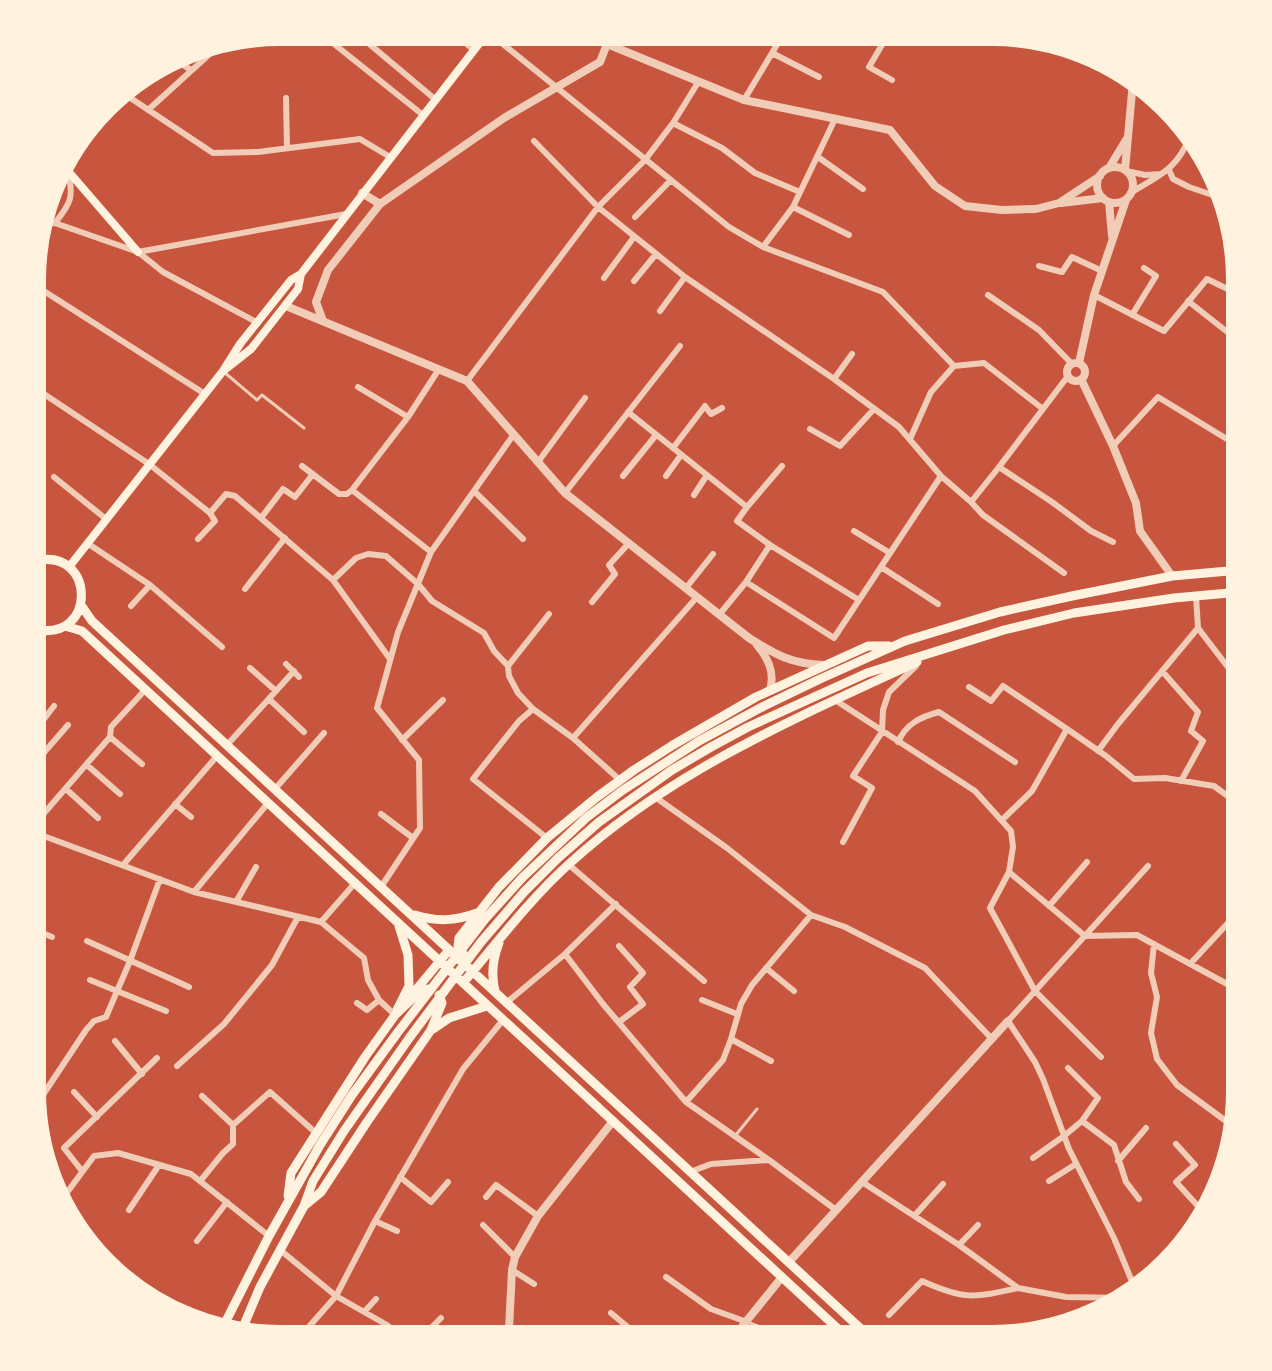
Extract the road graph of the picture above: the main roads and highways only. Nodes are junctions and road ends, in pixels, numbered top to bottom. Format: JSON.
{"nodes":[{"id":1,"x":480,"y":42,"type":"edge"},
{"id":2,"x":69,"y":171,"type":"edge"},
{"id":3,"x":138,"y":252,"type":"road end"},
{"id":4,"x":301,"y":274,"type":"junction"},
{"id":5,"x":222,"y":371,"type":"junction"},
{"id":6,"x":42,"y":559,"type":"edge"},
{"id":7,"x":69,"y":567,"type":"junction"},
{"id":8,"x":1230,"y":571,"type":"edge"},
{"id":9,"x":1230,"y":593,"type":"edge"},
{"id":10,"x":81,"y":605,"type":"junction"},
{"id":11,"x":65,"y":626,"type":"junction"},
{"id":12,"x":42,"y":630,"type":"edge"},
{"id":13,"x":891,"y":646,"type":"junction"},
{"id":14,"x":952,"y":646,"type":"junction"},
{"id":15,"x":479,"y":912,"type":"junction"},
{"id":16,"x":410,"y":913,"type":"junction"},
{"id":17,"x":398,"y":923,"type":"junction"},
{"id":18,"x":500,"y":938,"type":"junction"},
{"id":19,"x":449,"y":950,"type":"junction"},
{"id":20,"x":440,"y":962,"type":"junction"},
{"id":21,"x":473,"y":972,"type":"junction"},
{"id":22,"x":463,"y":983,"type":"junction"},
{"id":23,"x":496,"y":993,"type":"junction"},
{"id":24,"x":487,"y":1006,"type":"junction"},
{"id":25,"x":395,"y":1015,"type":"junction"},
{"id":26,"x":430,"y":1030,"type":"junction"},
{"id":27,"x":288,"y":1201,"type":"junction"},
{"id":28,"x":304,"y":1206,"type":"junction"},
{"id":29,"x":225,"y":1322,"type":"edge"},
{"id":30,"x":244,"y":1326,"type":"edge"},
{"id":31,"x":838,"y":1329,"type":"edge"},
{"id":32,"x":861,"y":1329,"type":"edge"}],
"edges":[{"from":1,"to":4,"type":"main road"},
{"from":2,"to":3,"type":"main road"},
{"from":4,"to":5,"type":"main road"},
{"from":4,"to":5,"type":"main road"},
{"from":5,"to":7,"type":"main road"},
{"from":6,"to":7,"type":"main road"},
{"from":7,"to":10,"type":"main road"},
{"from":8,"to":13,"type":"main road"},
{"from":9,"to":14,"type":"main road"},
{"from":10,"to":11,"type":"main road"},
{"from":10,"to":16,"type":"main road"},
{"from":11,"to":12,"type":"main road"},
{"from":11,"to":17,"type":"main road"},
{"from":13,"to":15,"type":"main road"},
{"from":13,"to":27,"type":"main road"},
{"from":14,"to":18,"type":"main road"},
{"from":14,"to":28,"type":"main road"},
{"from":15,"to":16,"type":"main road"},
{"from":15,"to":18,"type":"main road"},
{"from":16,"to":19,"type":"main road"},
{"from":17,"to":20,"type":"main road"},
{"from":17,"to":25,"type":"main road"},
{"from":18,"to":21,"type":"main road"},
{"from":18,"to":23,"type":"main road"},
{"from":19,"to":20,"type":"main road"},
{"from":19,"to":21,"type":"main road"},
{"from":20,"to":22,"type":"main road"},
{"from":20,"to":25,"type":"main road"},
{"from":21,"to":22,"type":"main road"},
{"from":21,"to":23,"type":"main road"},
{"from":22,"to":24,"type":"main road"},
{"from":23,"to":32,"type":"main road"},
{"from":24,"to":26,"type":"main road"},
{"from":24,"to":31,"type":"main road"},
{"from":25,"to":26,"type":"main road"},
{"from":25,"to":27,"type":"main road"},
{"from":26,"to":28,"type":"main road"},
{"from":27,"to":29,"type":"main road"},
{"from":28,"to":30,"type":"main road"}]}
